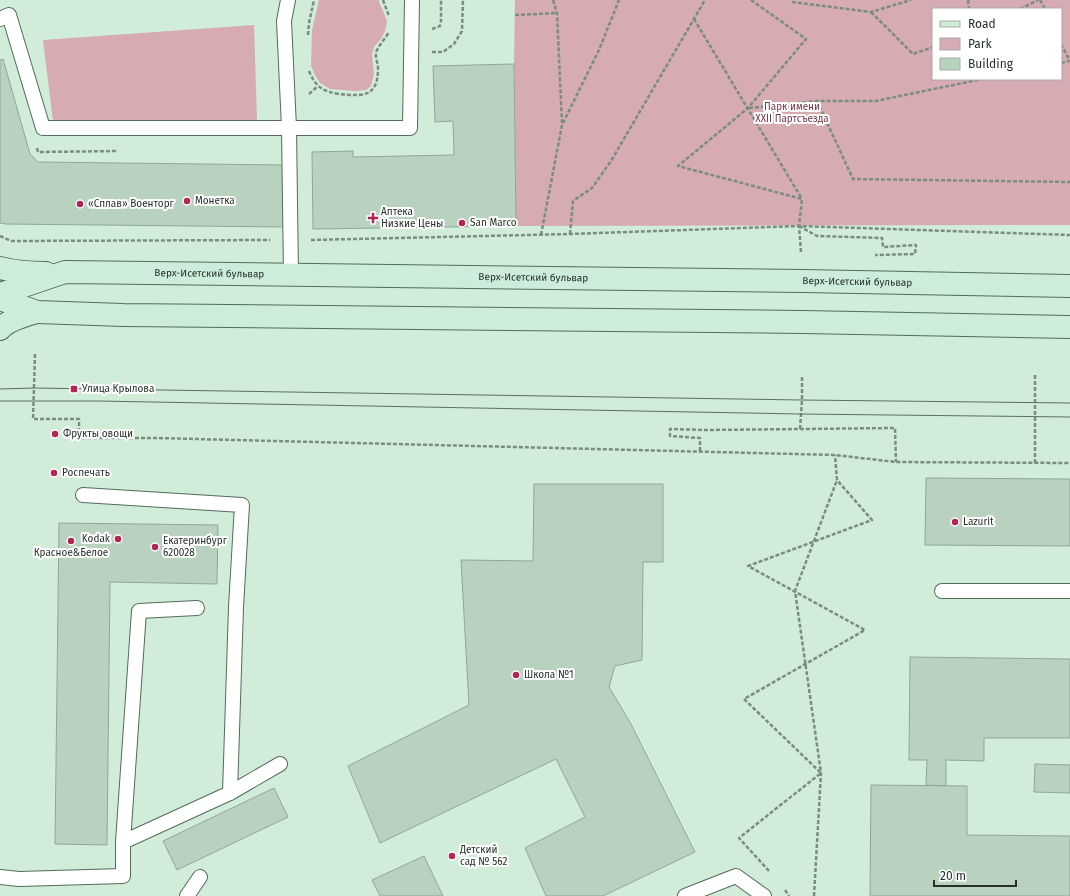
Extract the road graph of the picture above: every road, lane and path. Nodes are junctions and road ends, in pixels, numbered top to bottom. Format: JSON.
{"nodes":[{"id":1,"x":288,"y":0,"type":"edge"},
{"id":2,"x":314,"y":0,"type":"edge"},
{"id":3,"x":383,"y":0,"type":"edge"},
{"id":4,"x":412,"y":0,"type":"edge"},
{"id":5,"x":463,"y":0,"type":"edge"},
{"id":6,"x":553,"y":0,"type":"edge"},
{"id":7,"x":619,"y":0,"type":"edge"},
{"id":8,"x":705,"y":0,"type":"edge"},
{"id":9,"x":751,"y":0,"type":"edge"},
{"id":10,"x":911,"y":0,"type":"edge"},
{"id":11,"x":1039,"y":0,"type":"edge"},
{"id":12,"x":792,"y":2,"type":"dead end"},
{"id":13,"x":1022,"y":8,"type":"edge"},
{"id":14,"x":871,"y":12,"type":"junction"},
{"id":15,"x":557,"y":13,"type":"junction"},
{"id":16,"x":515,"y":15,"type":"dead end"},
{"id":17,"x":0,"y":19,"type":"edge"},
{"id":18,"x":694,"y":19,"type":"junction"},
{"id":19,"x":391,"y":20,"type":"dead end"},
{"id":20,"x":390,"y":26,"type":"dead end"},
{"id":21,"x":308,"y":37,"type":"dead end"},
{"id":22,"x":1062,"y":46,"type":"edge"},
{"id":23,"x":932,"y":47,"type":"edge"},
{"id":24,"x":412,"y":52,"type":"junction"},
{"id":25,"x":1070,"y":61,"type":"edge"},
{"id":26,"x":307,"y":67,"type":"dead end"},
{"id":27,"x":977,"y":80,"type":"edge"},
{"id":28,"x":817,"y":100,"type":"junction"},
{"id":29,"x":748,"y":108,"type":"junction"},
{"id":30,"x":562,"y":125,"type":"junction"},
{"id":31,"x":289,"y":128,"type":"junction"},
{"id":32,"x":1070,"y":182,"type":"edge"},
{"id":33,"x":802,"y":199,"type":"junction"},
{"id":34,"x":799,"y":226,"type":"junction"},
{"id":35,"x":542,"y":235,"type":"dead end"},
{"id":36,"x":1070,"y":235,"type":"edge"},
{"id":37,"x":801,"y":252,"type":"dead end"},
{"id":38,"x":875,"y":255,"type":"dead end"},
{"id":39,"x":0,"y":268,"type":"edge"},
{"id":40,"x":65,"y":272,"type":"junction"},
{"id":41,"x":291,"y":275,"type":"junction"},
{"id":42,"x":1070,"y":286,"type":"edge"},
{"id":43,"x":0,"y":294,"type":"edge"},
{"id":44,"x":0,"y":299,"type":"edge"},
{"id":45,"x":38,"y":312,"type":"junction"},
{"id":46,"x":1070,"y":327,"type":"edge"},
{"id":47,"x":0,"y":329,"type":"edge"},
{"id":48,"x":35,"y":354,"type":"dead end"},
{"id":49,"x":1035,"y":374,"type":"dead end"},
{"id":50,"x":802,"y":376,"type":"dead end"},
{"id":51,"x":800,"y":429,"type":"junction"},
{"id":52,"x":700,"y":452,"type":"junction"},
{"id":53,"x":835,"y":455,"type":"junction"},
{"id":54,"x":896,"y":462,"type":"junction"},
{"id":55,"x":1035,"y":463,"type":"junction"},
{"id":56,"x":1070,"y":463,"type":"edge"},
{"id":57,"x":837,"y":480,"type":"junction"},
{"id":58,"x":83,"y":495,"type":"dead end"},
{"id":59,"x":814,"y":542,"type":"junction"},
{"id":60,"x":942,"y":591,"type":"dead end"},
{"id":61,"x":1070,"y":591,"type":"edge"},
{"id":62,"x":795,"y":592,"type":"junction"},
{"id":63,"x":197,"y":608,"type":"dead end"},
{"id":64,"x":806,"y":664,"type":"junction"},
{"id":65,"x":280,"y":764,"type":"dead end"},
{"id":66,"x":821,"y":773,"type":"junction"},
{"id":67,"x":230,"y":792,"type":"junction"},
{"id":68,"x":124,"y":842,"type":"junction"},
{"id":69,"x":772,"y":875,"type":"dead end"},
{"id":70,"x":200,"y":877,"type":"dead end"},
{"id":71,"x":0,"y":878,"type":"edge"},
{"id":72,"x":781,"y":886,"type":"dead end"},
{"id":73,"x":187,"y":896,"type":"edge"},
{"id":74,"x":685,"y":896,"type":"edge"},
{"id":75,"x":764,"y":896,"type":"edge"},
{"id":76,"x":789,"y":896,"type":"edge"},
{"id":77,"x":814,"y":896,"type":"edge"}],
"edges":[{"from":1,"to":31,"type":"lane"},
{"from":2,"to":21,"type":"path"},
{"from":3,"to":19,"type":"path"},
{"from":4,"to":24,"type":"lane"},
{"from":5,"to":24,"type":"path"},
{"from":6,"to":15,"type":"path"},
{"from":7,"to":30,"type":"path"},
{"from":8,"to":18,"type":"path"},
{"from":9,"to":29,"type":"path"},
{"from":10,"to":14,"type":"path"},
{"from":11,"to":13,"type":"path"},
{"from":12,"to":14,"type":"path"},
{"from":14,"to":23,"type":"path"},
{"from":15,"to":16,"type":"path"},
{"from":15,"to":30,"type":"path"},
{"from":17,"to":31,"type":"lane"},
{"from":18,"to":29,"type":"path"},
{"from":18,"to":34,"type":"path"},
{"from":20,"to":26,"type":"path"},
{"from":22,"to":25,"type":"path"},
{"from":24,"to":31,"type":"lane"},
{"from":27,"to":28,"type":"path"},
{"from":28,"to":29,"type":"path"},
{"from":28,"to":32,"type":"path"},
{"from":29,"to":33,"type":"path"},
{"from":29,"to":33,"type":"path"},
{"from":30,"to":35,"type":"path"},
{"from":31,"to":41,"type":"lane"},
{"from":33,"to":34,"type":"path"},
{"from":34,"to":36,"type":"path"},
{"from":34,"to":37,"type":"path"},
{"from":34,"to":38,"type":"path"},
{"from":39,"to":40,"type":"main road"},
{"from":40,"to":41,"type":"main road","name":"Верх-Исетский бульвар"},
{"from":40,"to":43,"type":"main road","name":"Верх-Исетский бульвар"},
{"from":41,"to":42,"type":"main road","name":"Верх-Исетский бульвар"},
{"from":44,"to":45,"type":"main road"},
{"from":45,"to":46,"type":"main road"},
{"from":45,"to":47,"type":"main road"},
{"from":48,"to":52,"type":"path"},
{"from":49,"to":55,"type":"path"},
{"from":50,"to":51,"type":"path"},
{"from":51,"to":52,"type":"path"},
{"from":51,"to":54,"type":"path"},
{"from":52,"to":53,"type":"path"},
{"from":53,"to":54,"type":"path"},
{"from":53,"to":57,"type":"path"},
{"from":54,"to":55,"type":"path"},
{"from":55,"to":56,"type":"path"},
{"from":57,"to":59,"type":"path"},
{"from":57,"to":59,"type":"path"},
{"from":58,"to":67,"type":"lane"},
{"from":59,"to":62,"type":"path"},
{"from":59,"to":62,"type":"path"},
{"from":60,"to":61,"type":"lane"},
{"from":62,"to":64,"type":"path"},
{"from":62,"to":64,"type":"path"},
{"from":63,"to":68,"type":"lane"},
{"from":64,"to":66,"type":"path"},
{"from":64,"to":66,"type":"path"},
{"from":65,"to":67,"type":"lane"},
{"from":66,"to":69,"type":"path"},
{"from":66,"to":77,"type":"path"},
{"from":67,"to":68,"type":"lane"},
{"from":68,"to":71,"type":"lane"},
{"from":70,"to":73,"type":"lane"},
{"from":72,"to":76,"type":"path"},
{"from":74,"to":75,"type":"lane"}]}
